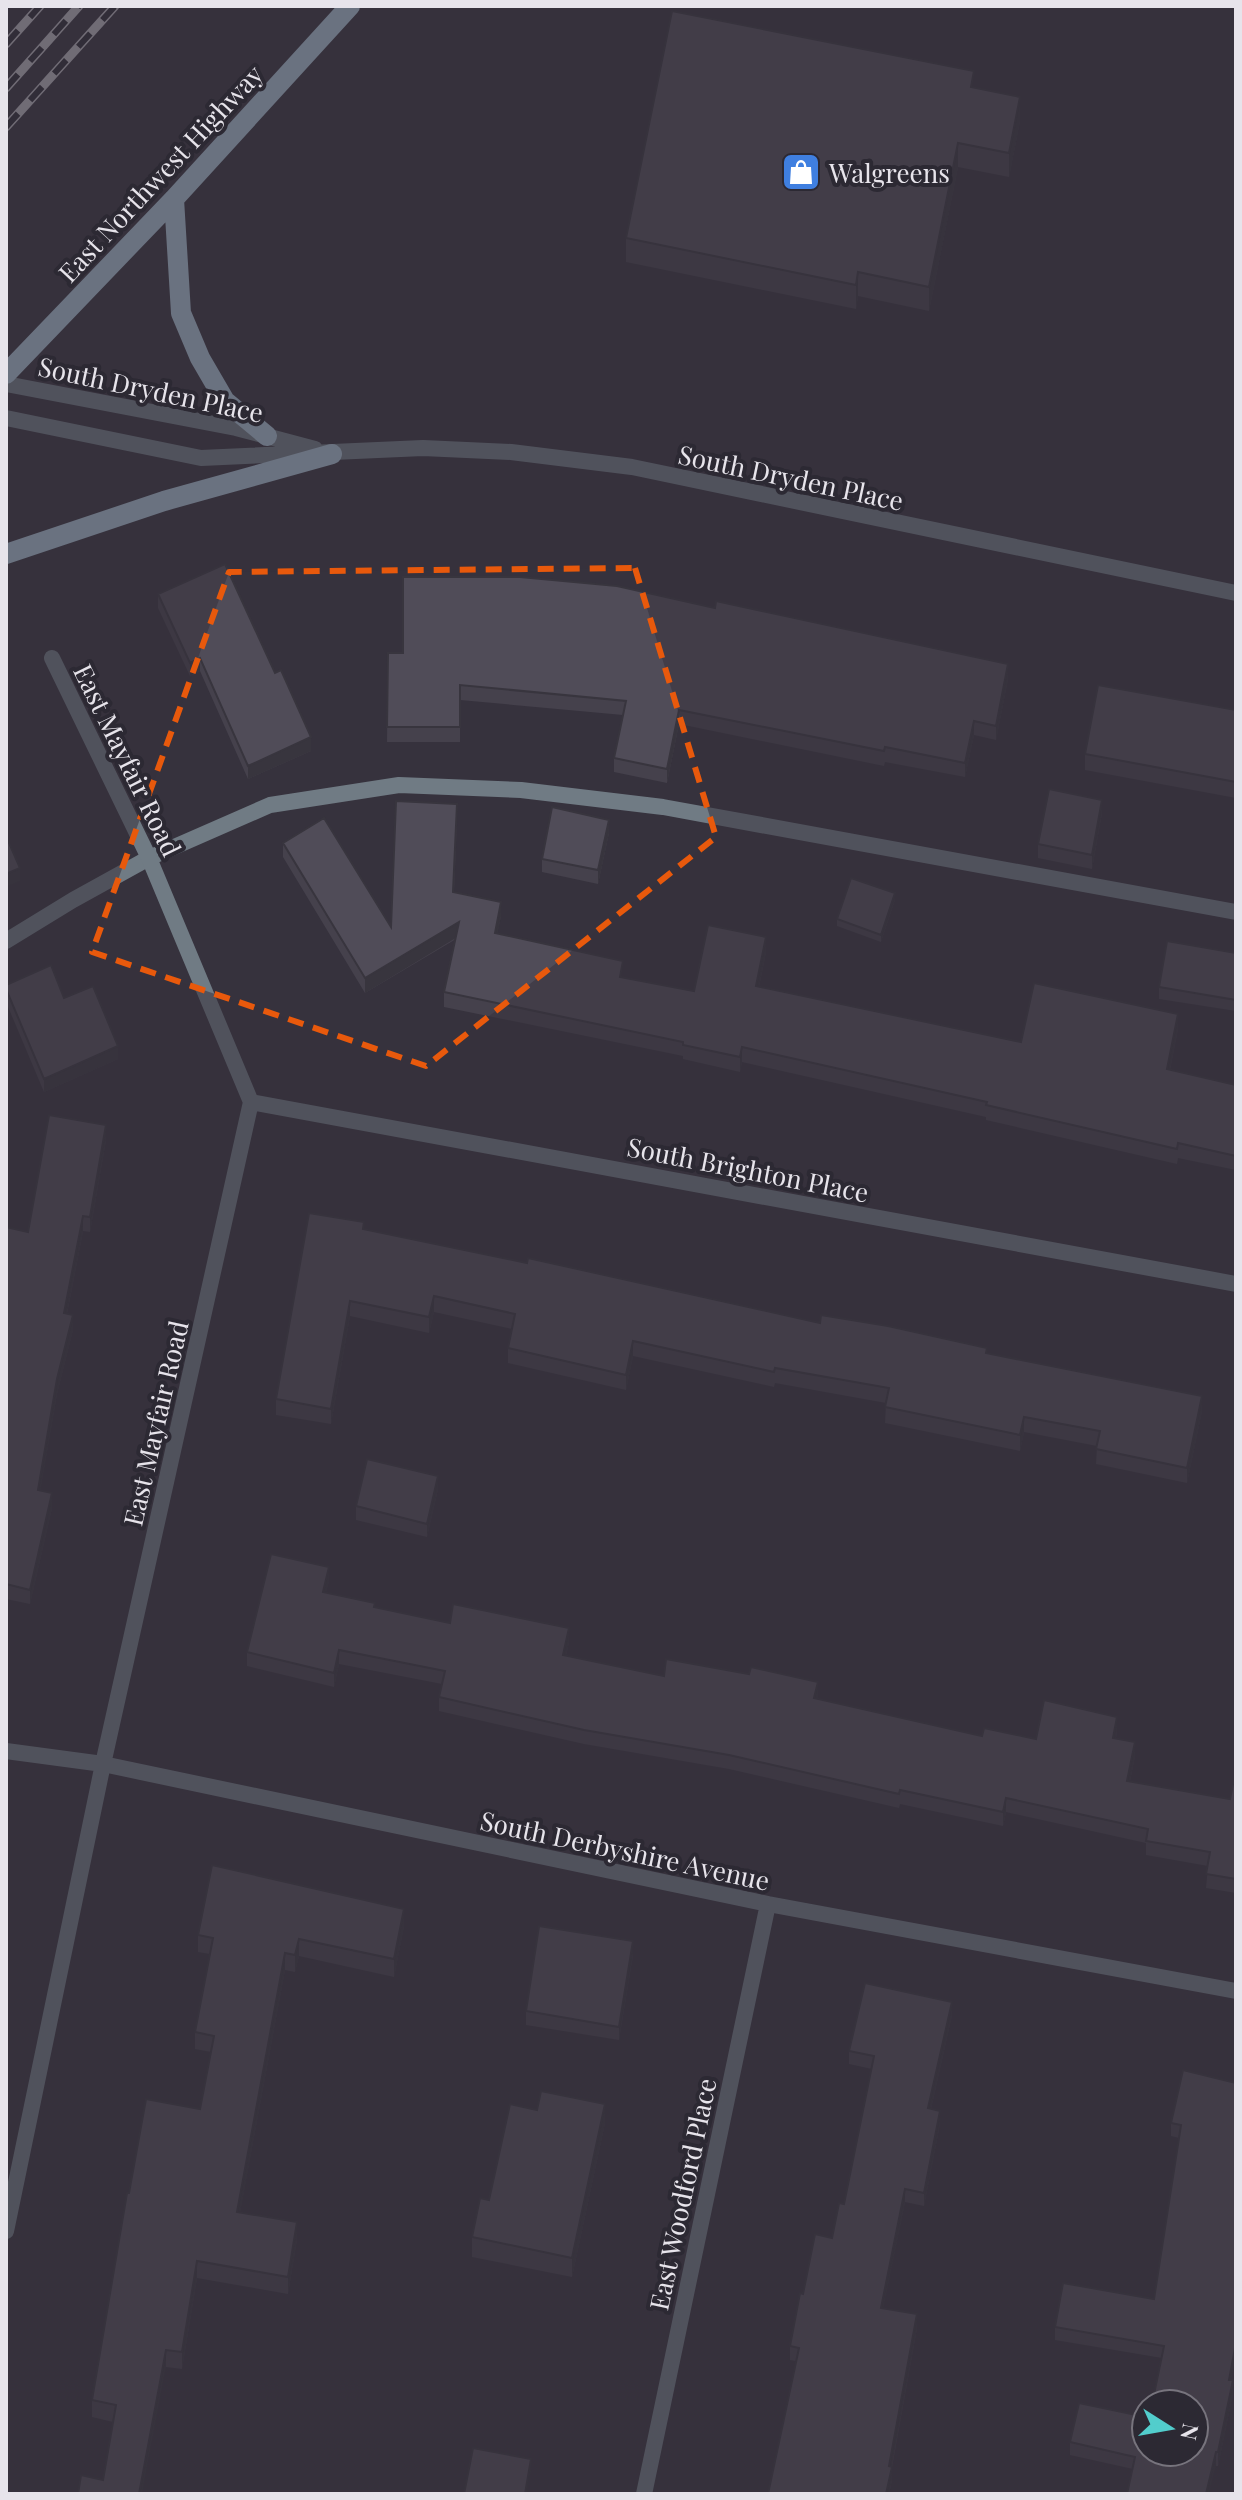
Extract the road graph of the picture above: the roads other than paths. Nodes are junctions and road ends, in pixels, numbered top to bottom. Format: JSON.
{"nodes":[{"id":1,"x":350,"y":6,"type":"edge"},
{"id":2,"x":174,"y":199,"type":"junction"},
{"id":3,"x":6,"y":374,"type":"edge"},
{"id":4,"x":6,"y":384,"type":"edge"},
{"id":5,"x":6,"y":418,"type":"edge"},
{"id":6,"x":267,"y":436,"type":"junction"},
{"id":7,"x":332,"y":454,"type":"junction"},
{"id":8,"x":6,"y":554,"type":"edge"},
{"id":9,"x":1236,"y":593,"type":"edge"},
{"id":10,"x":52,"y":658,"type":"dead end"},
{"id":11,"x":149,"y":858,"type":"junction"},
{"id":12,"x":1236,"y":912,"type":"edge"},
{"id":13,"x":6,"y":941,"type":"edge"},
{"id":14,"x":251,"y":1102,"type":"junction"},
{"id":15,"x":1236,"y":1284,"type":"edge"},
{"id":16,"x":6,"y":1751,"type":"edge"},
{"id":17,"x":103,"y":1764,"type":"junction"},
{"id":18,"x":768,"y":1904,"type":"junction"},
{"id":19,"x":1236,"y":1991,"type":"edge"},
{"id":20,"x":6,"y":2231,"type":"edge"},
{"id":21,"x":644,"y":2494,"type":"edge"}],
"edges":[{"from":1,"to":2,"type":"main road","name":"East Northwest Highway"},
{"from":2,"to":3,"type":"main road","name":"East Northwest Highway"},
{"from":2,"to":6,"type":"main road"},
{"from":4,"to":6,"type":"street","name":"South Dryden Place"},
{"from":5,"to":7,"type":"street","name":"South Dryden Place"},
{"from":6,"to":7,"type":"street","name":"South Dryden Place"},
{"from":7,"to":8,"type":"main road"},
{"from":7,"to":9,"type":"street","name":"South Dryden Place"},
{"from":10,"to":11,"type":"street","name":"East Mayfair Road"},
{"from":11,"to":12,"type":"street"},
{"from":11,"to":13,"type":"street"},
{"from":11,"to":14,"type":"street","name":"East Mayfair Road"},
{"from":14,"to":15,"type":"street","name":"South Brighton Place"},
{"from":14,"to":17,"type":"street","name":"East Mayfair Road"},
{"from":16,"to":17,"type":"street","name":"South Derbyshire Avenue"},
{"from":17,"to":18,"type":"street","name":"South Derbyshire Avenue"},
{"from":17,"to":20,"type":"street","name":"East Mayfair Road"},
{"from":18,"to":19,"type":"street","name":"South Derbyshire Avenue"},
{"from":18,"to":21,"type":"street","name":"East Woodford Place"}]}
